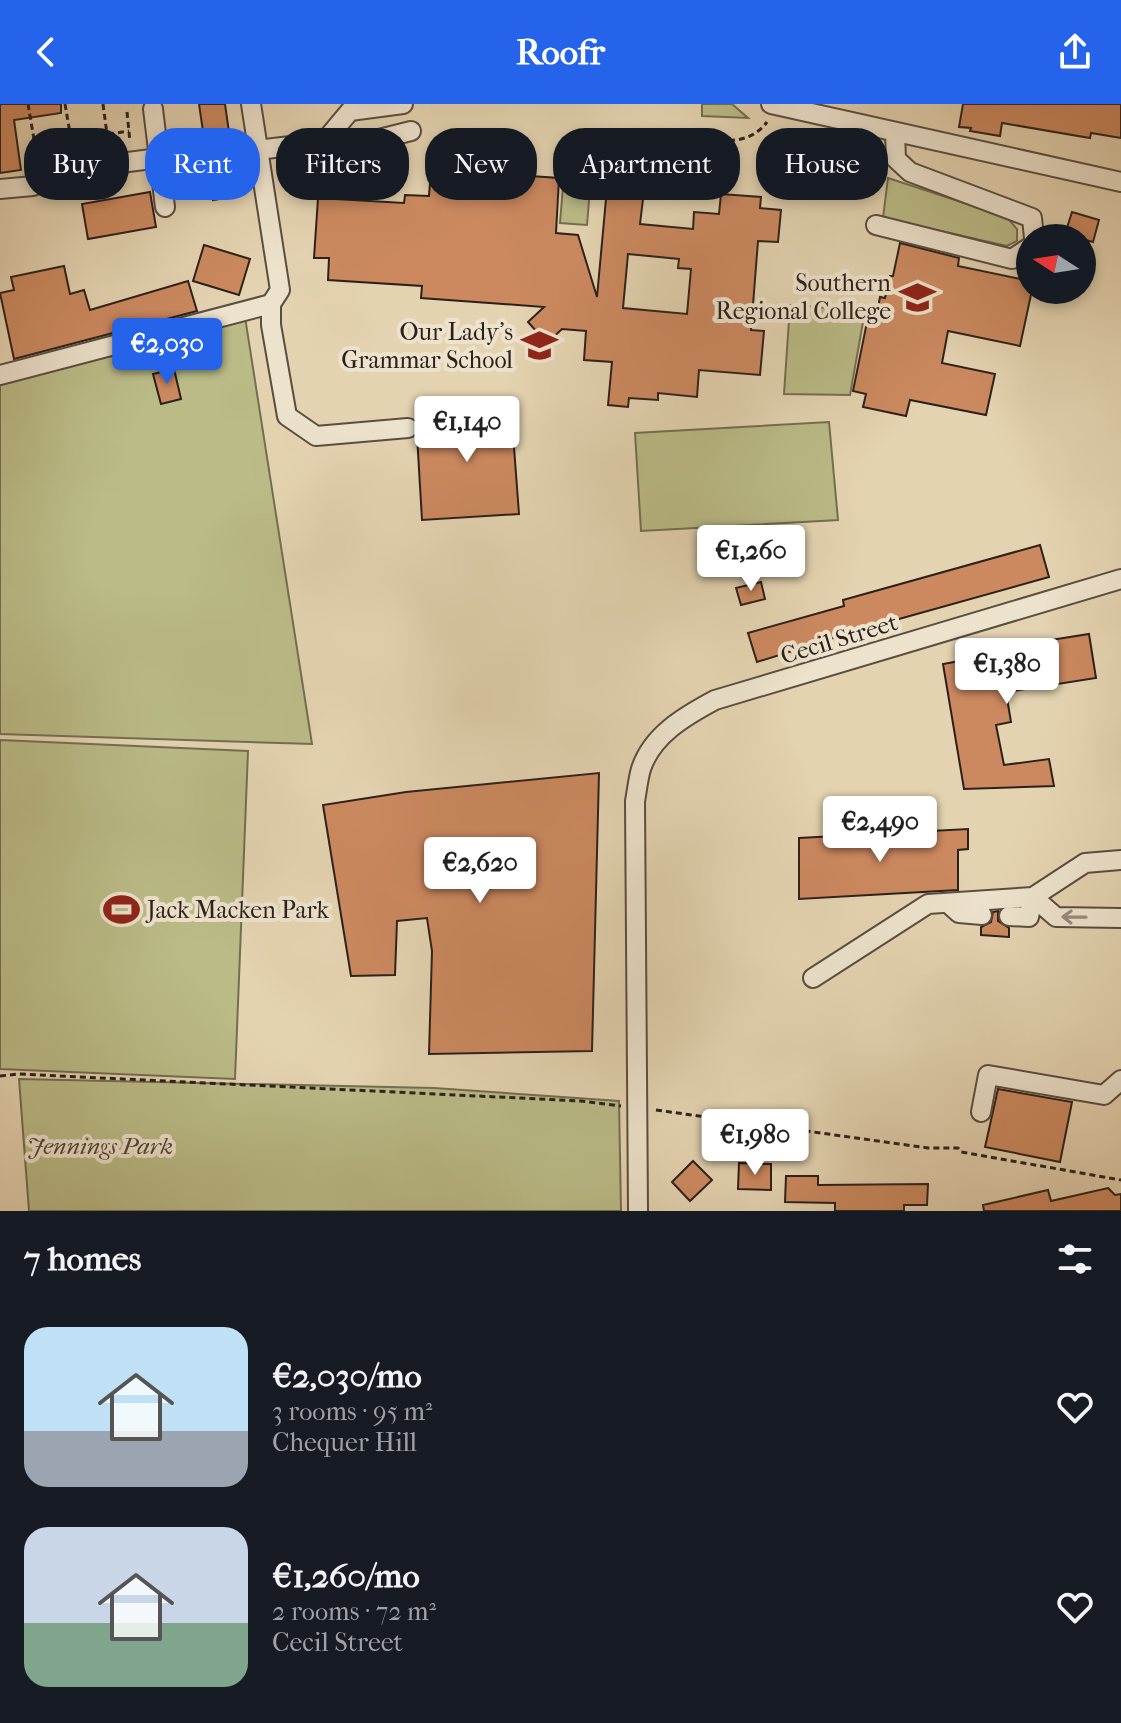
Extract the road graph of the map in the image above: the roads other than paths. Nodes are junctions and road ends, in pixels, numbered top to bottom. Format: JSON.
{"nodes":[{"id":1,"x":251,"y":104,"type":"edge"},
{"id":2,"x":403,"y":104,"type":"edge"},
{"id":3,"x":153,"y":109,"type":"dead end"},
{"id":4,"x":769,"y":113,"type":"edge"},
{"id":5,"x":155,"y":128,"type":"edge"},
{"id":6,"x":254,"y":128,"type":"edge"},
{"id":7,"x":336,"y":128,"type":"edge"},
{"id":8,"x":895,"y":133,"type":"junction"},
{"id":9,"x":145,"y":160,"type":"edge"},
{"id":10,"x":260,"y":168,"type":"edge"},
{"id":11,"x":1121,"y":182,"type":"edge"},
{"id":12,"x":0,"y":189,"type":"edge"},
{"id":13,"x":164,"y":200,"type":"edge"},
{"id":14,"x":165,"y":207,"type":"dead end"},
{"id":15,"x":1033,"y":224,"type":"edge"},
{"id":16,"x":876,"y":225,"type":"dead end"},
{"id":17,"x":1016,"y":256,"type":"edge"},
{"id":18,"x":271,"y":304,"type":"junction"},
{"id":19,"x":0,"y":375,"type":"edge"},
{"id":20,"x":408,"y":428,"type":"dead end"},
{"id":21,"x":1121,"y":579,"type":"edge"},
{"id":22,"x":1121,"y":860,"type":"edge"},
{"id":23,"x":1033,"y":897,"type":"junction"},
{"id":24,"x":947,"y":902,"type":"junction"},
{"id":25,"x":982,"y":915,"type":"dead end"},
{"id":26,"x":1009,"y":916,"type":"dead end"},
{"id":27,"x":1121,"y":918,"type":"edge"},
{"id":28,"x":813,"y":978,"type":"dead end"},
{"id":29,"x":1121,"y":1080,"type":"edge"},
{"id":30,"x":981,"y":1112,"type":"dead end"},
{"id":31,"x":638,"y":1211,"type":"edge"}],
"edges":[{"from":1,"to":6,"type":"street"},
{"from":2,"to":7,"type":"street"},
{"from":3,"to":5,"type":"street"},
{"from":4,"to":8,"type":"street"},
{"from":8,"to":11,"type":"street"},
{"from":8,"to":15,"type":"street"},
{"from":9,"to":12,"type":"street"},
{"from":10,"to":18,"type":"street"},
{"from":13,"to":14,"type":"street"},
{"from":16,"to":17,"type":"street"},
{"from":18,"to":19,"type":"street"},
{"from":18,"to":20,"type":"street"},
{"from":21,"to":31,"type":"street","name":"Cecil Street"},
{"from":22,"to":23,"type":"street"},
{"from":23,"to":24,"type":"street"},
{"from":23,"to":26,"type":"street"},
{"from":27,"to":23,"type":"street","one_way":true},
{"from":24,"to":25,"type":"street"},
{"from":24,"to":28,"type":"street"},
{"from":29,"to":30,"type":"street"}]}
